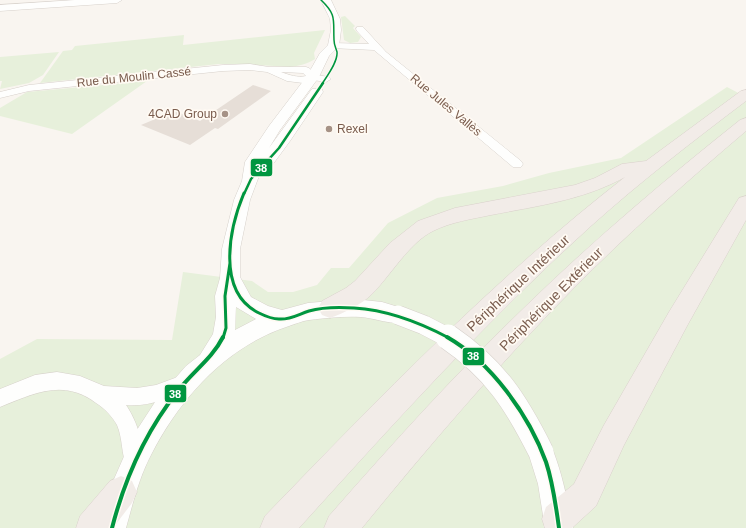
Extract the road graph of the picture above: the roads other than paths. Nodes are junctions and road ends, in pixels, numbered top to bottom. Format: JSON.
{"nodes":[{"id":1,"x":117,"y":0,"type":"edge"},
{"id":2,"x":325,"y":1,"type":"edge"},
{"id":3,"x":43,"y":3,"type":"edge"},
{"id":4,"x":0,"y":8,"type":"edge"},
{"id":5,"x":360,"y":29,"type":"dead end"},
{"id":6,"x":333,"y":46,"type":"junction"},
{"id":7,"x":375,"y":47,"type":"junction"},
{"id":8,"x":314,"y":79,"type":"junction"},
{"id":9,"x":746,"y":94,"type":"edge"},
{"id":10,"x":0,"y":95,"type":"edge"},
{"id":11,"x":746,"y":124,"type":"edge"},
{"id":12,"x":517,"y":164,"type":"dead end"},
{"id":13,"x":651,"y":166,"type":"junction"},
{"id":14,"x":746,"y":202,"type":"edge"},
{"id":15,"x":230,"y":278,"type":"junction"},
{"id":16,"x":330,"y":308,"type":"junction"},
{"id":17,"x":281,"y":319,"type":"junction"},
{"id":18,"x":207,"y":361,"type":"junction"},
{"id":19,"x":183,"y":384,"type":"junction"},
{"id":20,"x":104,"y":396,"type":"junction"},
{"id":21,"x":0,"y":398,"type":"edge"},
{"id":22,"x":134,"y":460,"type":"junction"},
{"id":23,"x":121,"y":492,"type":"junction"},
{"id":24,"x":559,"y":523,"type":"edge"},
{"id":25,"x":92,"y":528,"type":"edge"},
{"id":26,"x":112,"y":528,"type":"edge"},
{"id":27,"x":277,"y":528,"type":"edge"},
{"id":28,"x":341,"y":528,"type":"edge"}],
"edges":[{"from":1,"to":3,"type":"street"},
{"from":2,"to":6,"type":"street"},
{"from":3,"to":4,"type":"street"},
{"from":5,"to":7,"type":"street","name":"Rue Jules Vallès"},
{"from":6,"to":7,"type":"street"},
{"from":6,"to":8,"type":"street"},
{"from":7,"to":12,"type":"street","name":"Rue Jules Vallès"},
{"from":8,"to":10,"type":"street","name":"Rue du Moulin Cassé"},
{"from":8,"to":15,"type":"street"},
{"from":9,"to":13,"type":"highway","name":"Périphérique Intérieur"},
{"from":11,"to":28,"type":"highway","name":"Périphérique Extérieur"},
{"from":13,"to":16,"type":"highway"},
{"from":13,"to":27,"type":"highway","name":"Périphérique Intérieur"},
{"from":14,"to":24,"type":"highway"},
{"from":15,"to":17,"type":"street"},
{"from":15,"to":18,"type":"street"},
{"from":16,"to":17,"type":"street"},
{"from":16,"to":24,"type":"street","bridge":true},
{"from":17,"to":18,"type":"street"},
{"from":18,"to":19,"type":"street"},
{"from":19,"to":20,"type":"street"},
{"from":19,"to":22,"type":"street"},
{"from":20,"to":21,"type":"street"},
{"from":20,"to":22,"type":"street"},
{"from":22,"to":23,"type":"street"},
{"from":23,"to":25,"type":"highway"},
{"from":23,"to":26,"type":"street"}]}
